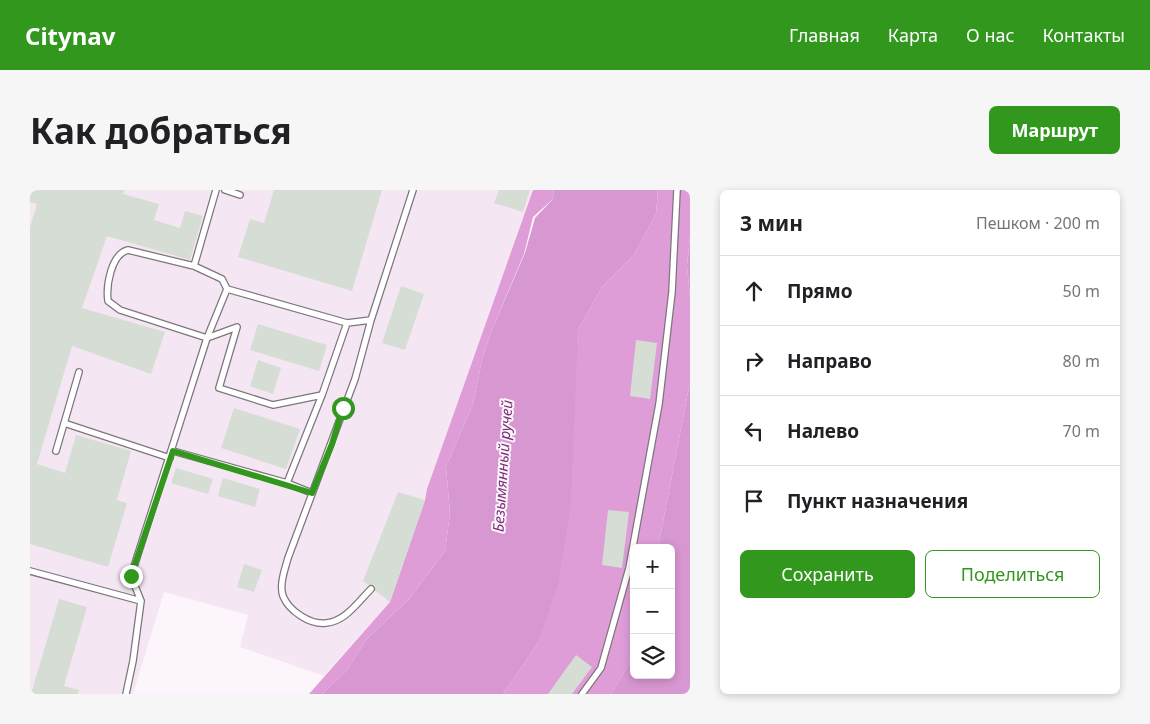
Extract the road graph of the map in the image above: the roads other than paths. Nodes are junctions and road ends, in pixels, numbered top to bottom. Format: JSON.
{"nodes":[{"id":1,"x":216,"y":190,"type":"edge"},
{"id":2,"x":225,"y":190,"type":"edge"},
{"id":3,"x":413,"y":190,"type":"edge"},
{"id":4,"x":677,"y":190,"type":"edge"},
{"id":5,"x":240,"y":195,"type":"dead end"},
{"id":6,"x":194,"y":266,"type":"junction"},
{"id":7,"x":227,"y":289,"type":"junction"},
{"id":8,"x":371,"y":320,"type":"junction"},
{"id":9,"x":347,"y":323,"type":"junction"},
{"id":10,"x":207,"y":338,"type":"junction"},
{"id":11,"x":79,"y":372,"type":"dead end"},
{"id":12,"x":322,"y":395,"type":"junction"},
{"id":13,"x":64,"y":423,"type":"junction"},
{"id":14,"x":56,"y":451,"type":"dead end"},
{"id":15,"x":173,"y":451,"type":"junction"},
{"id":16,"x":170,"y":458,"type":"junction"},
{"id":17,"x":287,"y":483,"type":"junction"},
{"id":18,"x":312,"y":493,"type":"junction"},
{"id":19,"x":30,"y":571,"type":"edge"},
{"id":20,"x":371,"y":589,"type":"dead end"},
{"id":21,"x":141,"y":601,"type":"junction"},
{"id":22,"x":126,"y":694,"type":"edge"},
{"id":23,"x":582,"y":694,"type":"edge"}],
"edges":[{"from":1,"to":6,"type":"lane"},
{"from":2,"to":5,"type":"lane"},
{"from":3,"to":8,"type":"lane"},
{"from":4,"to":23,"type":"lane"},
{"from":6,"to":7,"type":"lane"},
{"from":6,"to":10,"type":"lane"},
{"from":7,"to":9,"type":"lane"},
{"from":7,"to":10,"type":"lane"},
{"from":8,"to":9,"type":"lane"},
{"from":8,"to":18,"type":"lane"},
{"from":9,"to":12,"type":"lane"},
{"from":10,"to":12,"type":"lane"},
{"from":10,"to":15,"type":"lane"},
{"from":11,"to":13,"type":"lane"},
{"from":12,"to":17,"type":"lane"},
{"from":13,"to":14,"type":"lane"},
{"from":13,"to":16,"type":"lane"},
{"from":15,"to":16,"type":"lane"},
{"from":15,"to":17,"type":"lane"},
{"from":16,"to":21,"type":"lane"},
{"from":17,"to":18,"type":"lane"},
{"from":18,"to":20,"type":"lane"},
{"from":19,"to":21,"type":"lane"},
{"from":21,"to":22,"type":"lane"}]}
